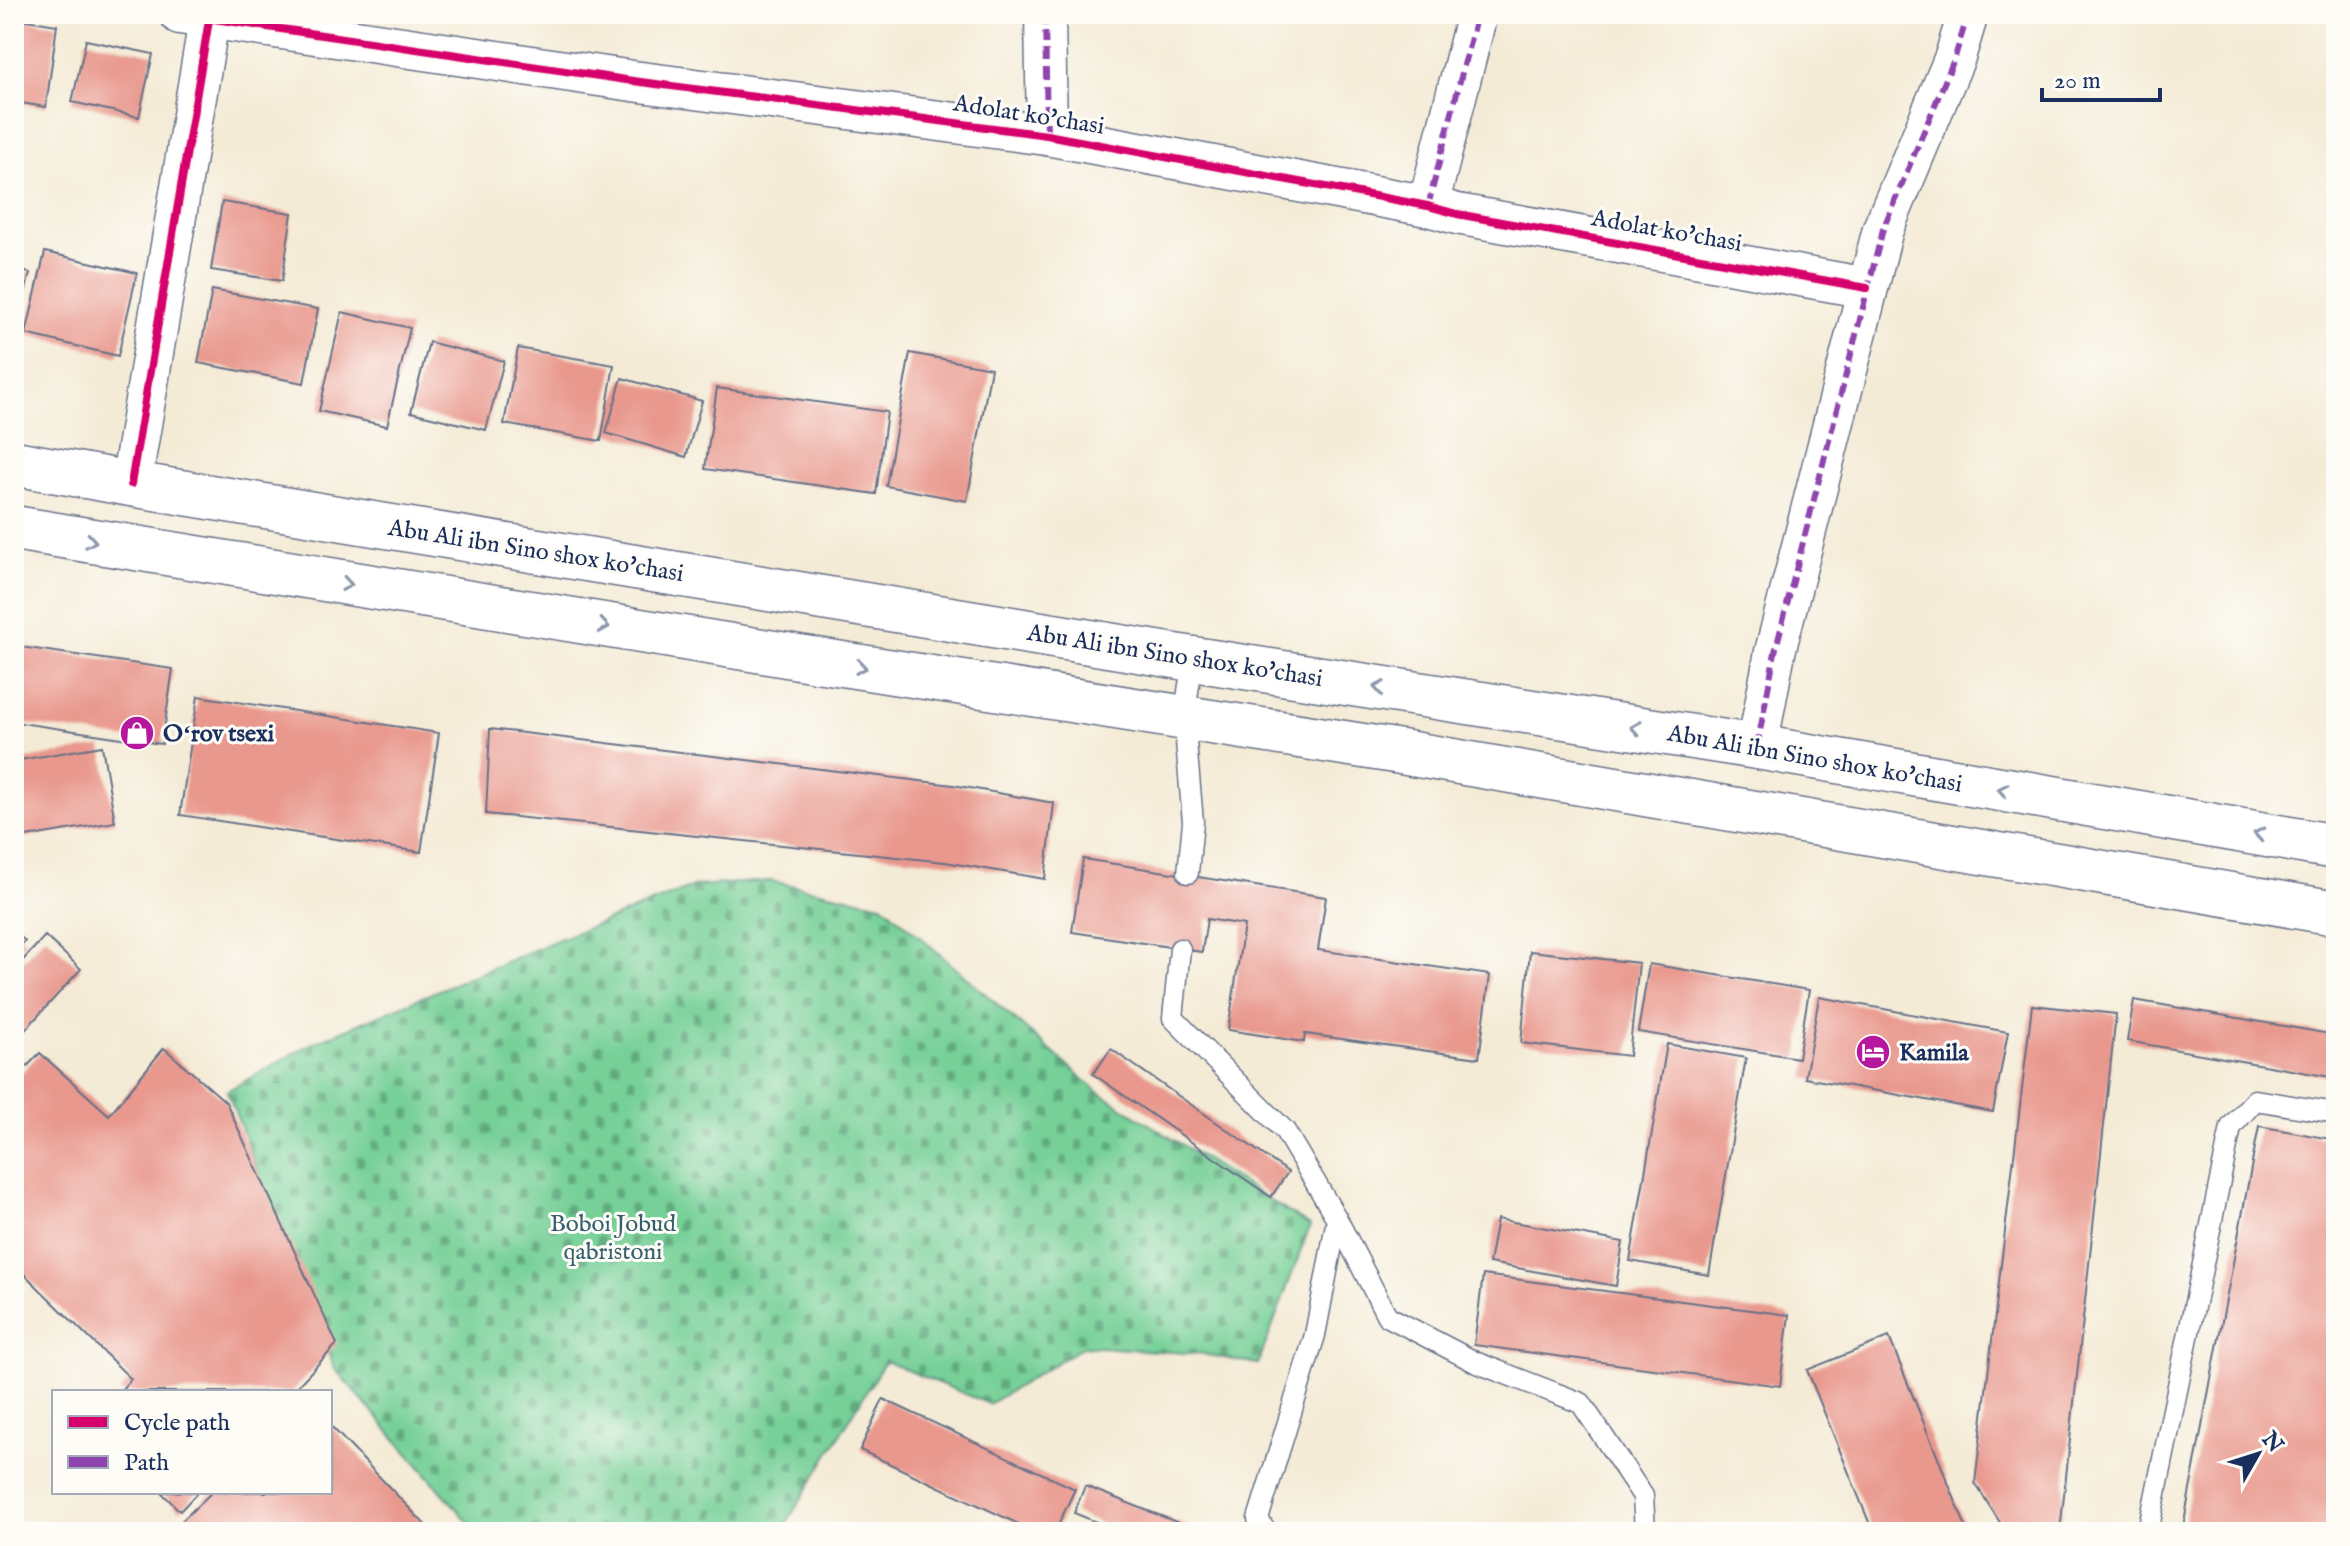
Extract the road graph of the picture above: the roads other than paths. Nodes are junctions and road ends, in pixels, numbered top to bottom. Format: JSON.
{"nodes":[{"id":1,"x":1045,"y":14,"type":"edge"},
{"id":2,"x":1477,"y":14,"type":"edge"},
{"id":3,"x":1968,"y":14,"type":"edge"},
{"id":4,"x":194,"y":17,"type":"edge"},
{"id":5,"x":1047,"y":135,"type":"junction"},
{"id":6,"x":1428,"y":206,"type":"junction"},
{"id":7,"x":1867,"y":288,"type":"junction"},
{"id":8,"x":14,"y":463,"type":"edge"},
{"id":9,"x":131,"y":484,"type":"junction"},
{"id":10,"x":14,"y":528,"type":"edge"},
{"id":11,"x":1193,"y":659,"type":"junction"},
{"id":12,"x":1184,"y":718,"type":"junction"},
{"id":13,"x":1757,"y":747,"type":"junction"},
{"id":14,"x":2336,"y":847,"type":"edge"},
{"id":15,"x":1188,"y":873,"type":"dead end"},
{"id":16,"x":2336,"y":913,"type":"edge"},
{"id":17,"x":1180,"y":949,"type":"dead end"},
{"id":18,"x":2336,"y":1113,"type":"edge"},
{"id":19,"x":1337,"y":1219,"type":"junction"},
{"id":20,"x":1266,"y":1532,"type":"edge"},
{"id":21,"x":1645,"y":1532,"type":"edge"},
{"id":22,"x":2148,"y":1532,"type":"edge"}],
"edges":[{"from":1,"to":5,"type":"street","name":"Adolat ko'chasi"},
{"from":2,"to":6,"type":"street"},
{"from":3,"to":7,"type":"street"},
{"from":4,"to":5,"type":"street","name":"Adolat ko'chasi"},
{"from":4,"to":9,"type":"street"},
{"from":5,"to":6,"type":"street","name":"Adolat ko'chasi"},
{"from":6,"to":7,"type":"street","name":"Adolat ko'chasi"},
{"from":7,"to":13,"type":"street"},
{"from":8,"to":9,"type":"main road","name":"Abu Ali ibn Sino shox ko'chasi"},
{"from":9,"to":11,"type":"main road","name":"Abu Ali ibn Sino shox ko'chasi"},
{"from":10,"to":12,"type":"main road","one_way":true},
{"from":11,"to":12,"type":"lane"},
{"from":13,"to":11,"type":"main road","name":"Abu Ali ibn Sino shox ko'chasi","one_way":true},
{"from":12,"to":15,"type":"lane"},
{"from":12,"to":16,"type":"main road"},
{"from":14,"to":13,"type":"main road","name":"Abu Ali ibn Sino shox ko'chasi","one_way":true},
{"from":17,"to":19,"type":"lane"},
{"from":18,"to":22,"type":"lane"},
{"from":19,"to":20,"type":"lane"},
{"from":19,"to":21,"type":"lane"}]}
